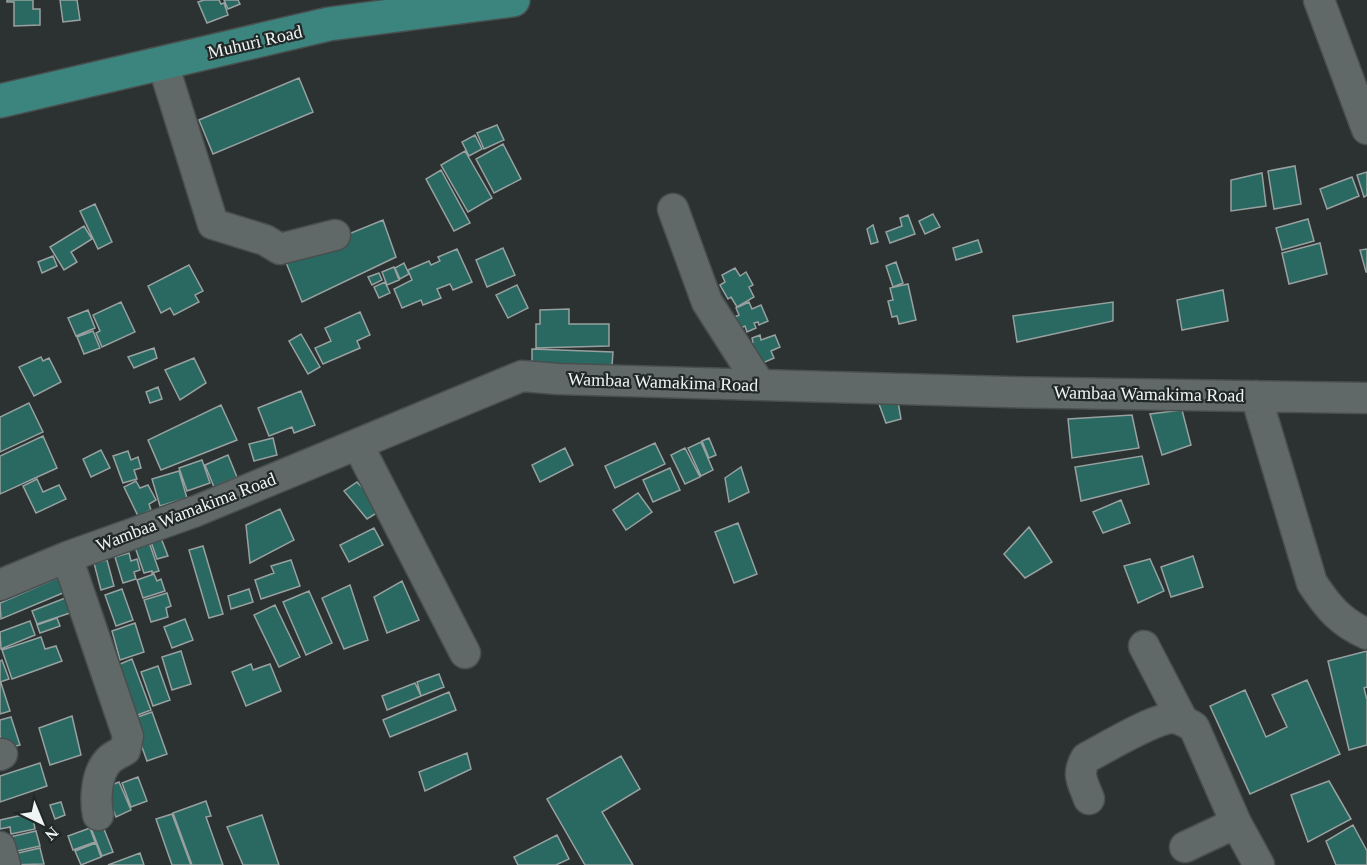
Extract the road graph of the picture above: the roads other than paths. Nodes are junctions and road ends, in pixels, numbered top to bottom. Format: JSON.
{"nodes":[{"id":1,"x":513,"y":0,"type":"edge"},
{"id":2,"x":1319,"y":0,"type":"edge"},
{"id":3,"x":163,"y":64,"type":"junction"},
{"id":4,"x":0,"y":101,"type":"edge"},
{"id":5,"x":1367,"y":129,"type":"edge"},
{"id":6,"x":673,"y":209,"type":"dead end"},
{"id":7,"x":334,"y":235,"type":"dead end"},
{"id":8,"x":760,"y":385,"type":"junction"},
{"id":9,"x":1256,"y":396,"type":"junction"},
{"id":10,"x":1367,"y":398,"type":"edge"},
{"id":11,"x":358,"y":445,"type":"junction"},
{"id":12,"x":67,"y":557,"type":"junction"},
{"id":13,"x":0,"y":585,"type":"edge"},
{"id":14,"x":1367,"y":634,"type":"edge"},
{"id":15,"x":1144,"y":646,"type":"dead end"},
{"id":16,"x":465,"y":653,"type":"dead end"},
{"id":17,"x":1183,"y":721,"type":"junction"},
{"id":18,"x":1089,"y":799,"type":"dead end"},
{"id":19,"x":98,"y":815,"type":"dead end"},
{"id":20,"x":1236,"y":823,"type":"junction"},
{"id":21,"x":0,"y":847,"type":"edge"},
{"id":22,"x":1185,"y":848,"type":"dead end"},
{"id":23,"x":4,"y":865,"type":"edge"},
{"id":24,"x":1259,"y":865,"type":"edge"}],
"edges":[{"from":1,"to":3,"type":"main road","name":"Muhuri Road"},
{"from":2,"to":5,"type":"street"},
{"from":3,"to":4,"type":"main road","name":"Muhuri Road"},
{"from":3,"to":7,"type":"street"},
{"from":6,"to":8,"type":"street"},
{"from":8,"to":9,"type":"street","name":"Wambaa Wamakima Road"},
{"from":8,"to":11,"type":"street","name":"Wambaa Wamakima Road"},
{"from":9,"to":10,"type":"street","name":"Wambaa Wamakima Road"},
{"from":9,"to":14,"type":"street"},
{"from":11,"to":12,"type":"street","name":"Wambaa Wamakima Road"},
{"from":11,"to":16,"type":"street"},
{"from":12,"to":13,"type":"street","name":"Wambaa Wamakima Road"},
{"from":12,"to":19,"type":"street"},
{"from":15,"to":17,"type":"street"},
{"from":17,"to":18,"type":"street"},
{"from":17,"to":20,"type":"street"},
{"from":20,"to":22,"type":"street"},
{"from":20,"to":24,"type":"street"},
{"from":21,"to":23,"type":"street"}]}
